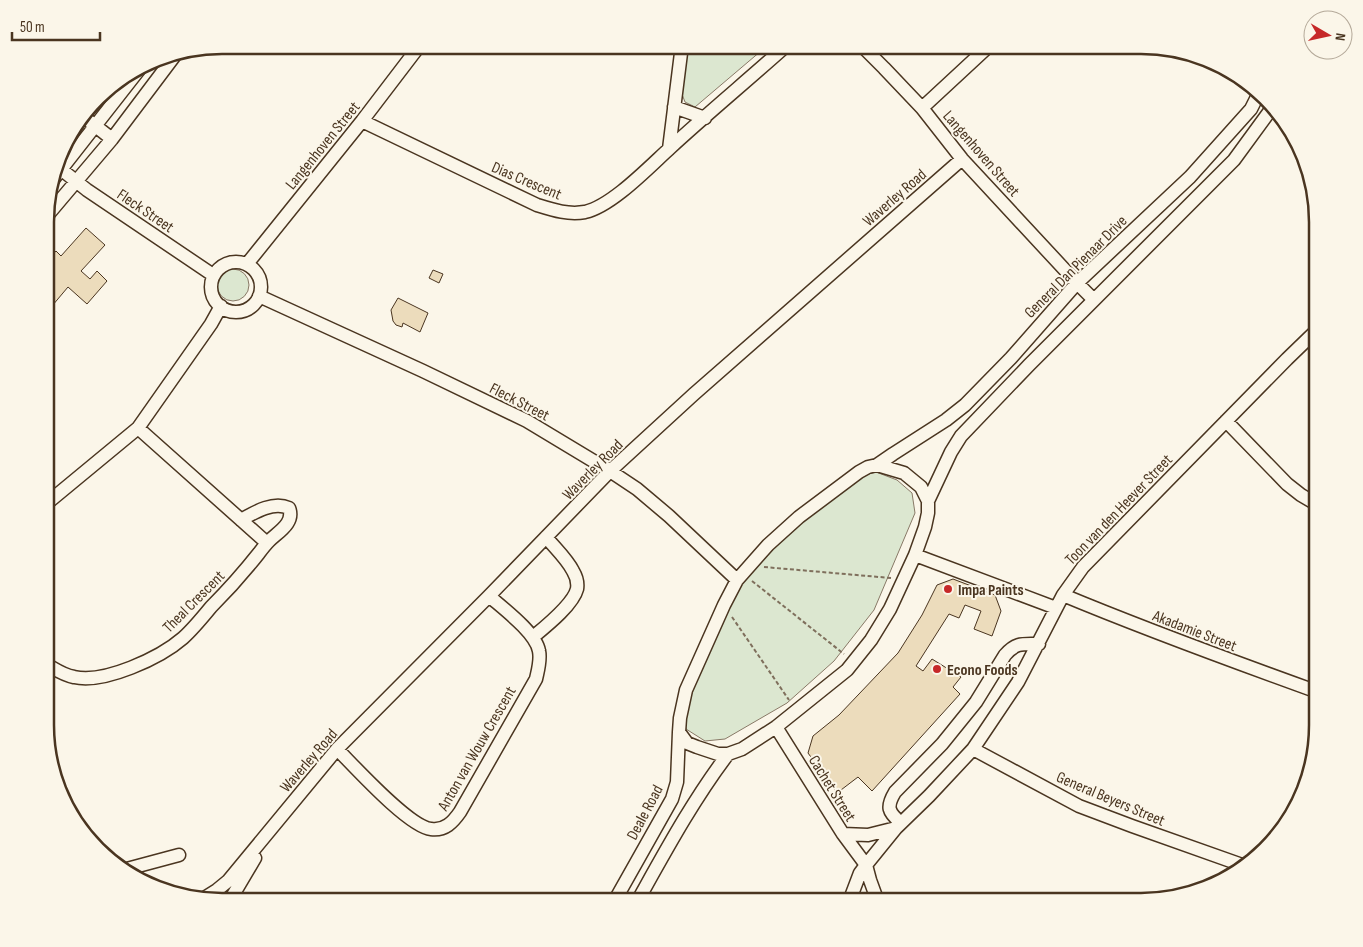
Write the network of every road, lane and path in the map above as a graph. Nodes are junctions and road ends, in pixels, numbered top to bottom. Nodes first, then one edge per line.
1 (413, 54) edge
2 (681, 54) edge
3 (778, 54) edge
4 (869, 54) edge
5 (980, 54) edge
6 (170, 62) edge
7 (130, 81) edge
8 (1256, 99) edge
9 (674, 107) junction
10 (922, 108) junction
11 (1269, 112) edge
12 (705, 118) junction
13 (88, 119) edge
14 (362, 121) junction
15 (95, 126) junction
16 (112, 139) junction
17 (1219, 145) junction
18 (669, 149) junction
19 (962, 159) junction
20 (1234, 160) junction
21 (64, 165) edge
22 (60, 176) edge
23 (76, 183) junction
24 (55, 207) edge
25 (247, 264) junction
26 (213, 276) junction
27 (1077, 283) junction
28 (259, 296) junction
29 (1094, 300) junction
30 (221, 306) junction
31 (1309, 339) edge
32 (1226, 420) junction
33 (138, 428) junction
34 (877, 465) junction
35 (610, 471) junction
36 (54, 497) edge
37 (1309, 500) edge
38 (928, 501) junction
39 (241, 520) junction
40 (546, 537) junction
41 (267, 543) junction
42 (915, 555) junction
43 (743, 573) junction
44 (904, 579) junction
45 (1063, 595) junction
46 (489, 596) junction
47 (724, 605) junction
48 (1056, 608) junction
49 (533, 638) junction
50 (1039, 644) junction
51 (856, 658) junction
52 (54, 669) edge
53 (1309, 689) edge
54 (796, 711) junction
55 (776, 727) junction
56 (679, 732) junction
57 (338, 748) junction
58 (973, 749) junction
59 (728, 754) junction
60 (899, 826) junction
61 (271, 830) junction
62 (843, 834) junction
63 (179, 855) dead end
64 (1237, 863) edge
65 (866, 865) junction
66 (132, 868) edge
67 (212, 893) edge
68 (234, 893) edge
69 (619, 893) edge
70 (642, 893) edge
71 (852, 893) edge
72 (875, 893) edge

1 - 14 street, Langenhoven Street
2 - 9 street
3 - 12 street, Dias Crescent
4 - 10 street, Langenhoven Street
5 - 10 street
6 - 16 street
7 - 15 street
8 - 17 street, General Dan Pienaar Drive
9 - 12 street
9 - 18 street
10 - 19 street, Langenhoven Street
11 - 20 street
12 - 18 street, Dias Crescent
13 - 15 street
14 - 18 street, Dias Crescent
14 - 25 street, Langenhoven Street
15 - 16 street
15 - 21 street
16 - 23 street
17 - 20 street
17 - 27 street, General Dan Pienaar Drive
19 - 27 street, Langenhoven Street
19 - 35 street, Waverley Road
20 - 29 street
22 - 23 street, Fleck Street
23 - 24 street
23 - 26 street, Fleck Street
25 - 26 street
25 - 28 street
26 - 30 street
27 - 29 street, Langenhoven Street
27 - 34 street, General Dan Pienaar Drive
28 - 30 street
28 - 35 street, Fleck Street
29 - 38 street
30 - 33 street
31 - 32 street, Toon van den Heever Street
32 - 37 street
32 - 45 street, Toon van den Heever Street
33 - 36 street
33 - 39 street
34 - 38 street
34 - 43 street, General Dan Pienaar Drive
35 - 40 street, Waverley Road
35 - 43 street, Fleck Street
38 - 42 street
39 - 41 street
39 - 41 street, Theal Crescent
40 - 46 street, Waverley Road
40 - 49 street
41 - 52 street, Theal Crescent
42 - 44 street
42 - 48 street
43 - 44 path
43 - 47 street, Deale Road
43 - 51 path
44 - 51 street
45 - 48 street, Toon van den Heever Street
45 - 53 street, Akadamie Street
46 - 49 street, Anton van Wouw Crescent
46 - 57 street, Waverley Road
47 - 54 path
47 - 56 street, Deale Road
48 - 50 street, Toon van den Heever Street
49 - 57 street, Anton van Wouw Crescent
50 - 58 street, Toon van den Heever Street
50 - 60 street
51 - 54 street
54 - 55 street
55 - 59 street
55 - 62 street, Cachet Street
56 - 59 street
56 - 69 street, Deale Road
57 - 61 street, Waverley Road
58 - 60 street, Toon van den Heever Street
58 - 64 street, General Beyers Street
59 - 70 street
60 - 62 street
60 - 65 street, Toon van den Heever Street
61 - 67 street, Waverley Road
61 - 68 street, Waverley Road
62 - 65 street, Cachet Street
63 - 66 street
65 - 71 street, Toon van den Heever Street
65 - 72 street, Cachet Street

